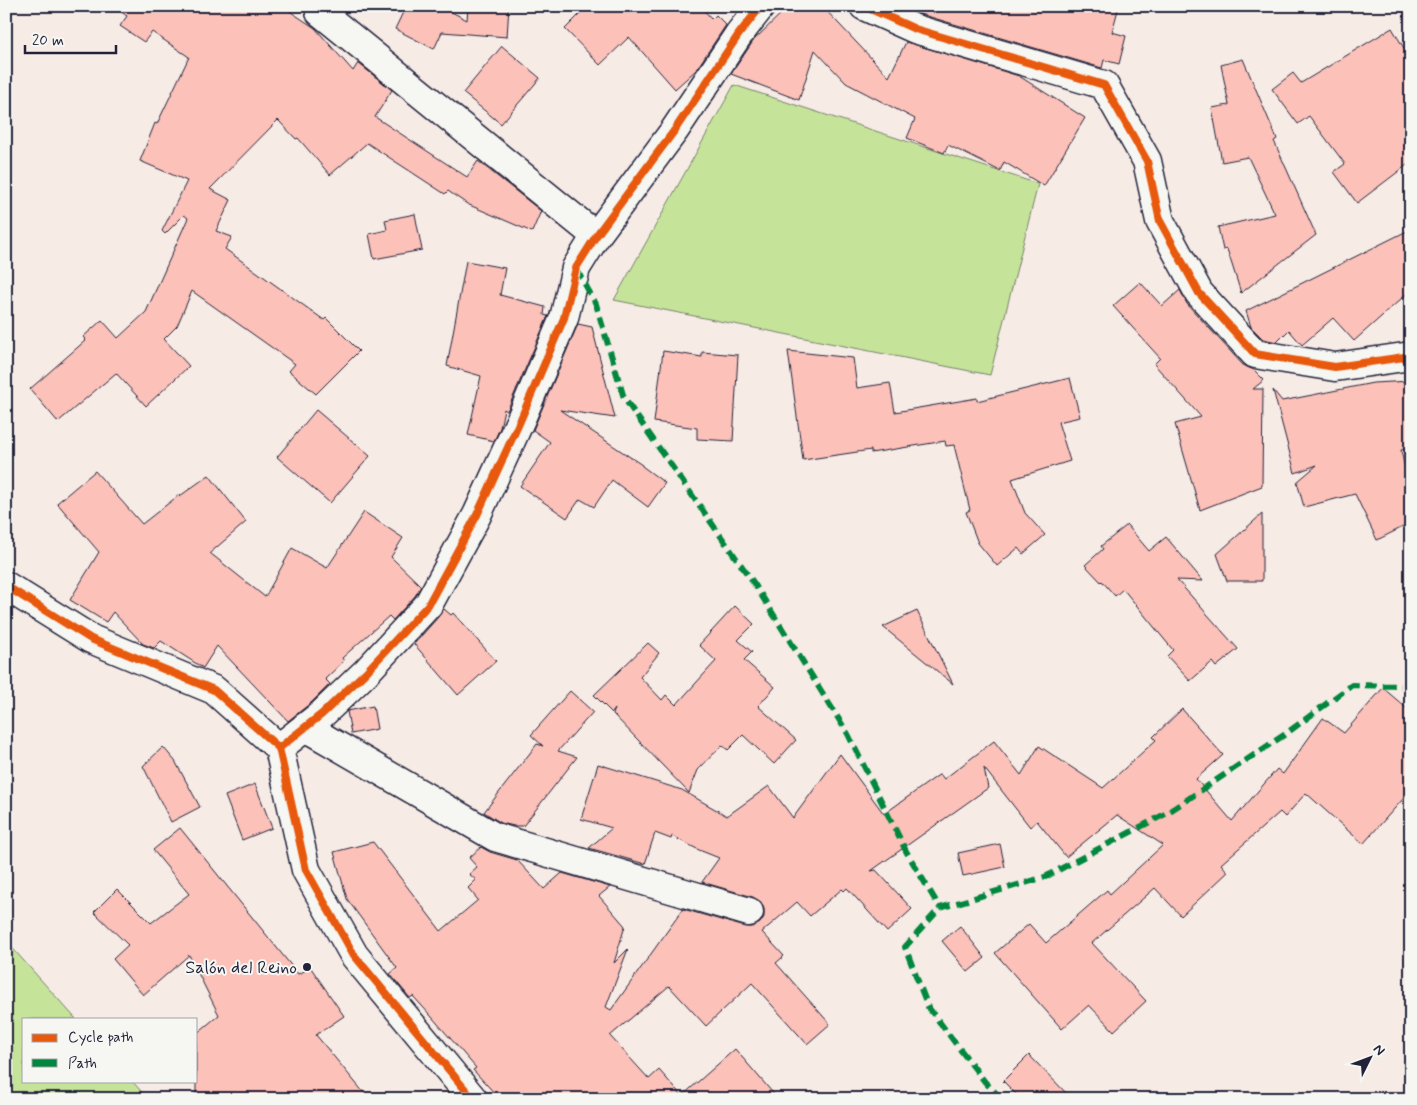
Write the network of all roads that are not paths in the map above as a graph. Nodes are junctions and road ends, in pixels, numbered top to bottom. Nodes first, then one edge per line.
1 (761, 6) edge
2 (864, 6) edge
3 (320, 12) dead end
4 (596, 236) junction
5 (1411, 356) edge
6 (6, 586) edge
7 (305, 728) junction
8 (280, 748) junction
9 (749, 912) dead end
10 (473, 1099) edge

1 - 4 street
2 - 5 street
3 - 4 street
4 - 7 street
6 - 8 street
7 - 8 street
7 - 9 street
8 - 10 street

